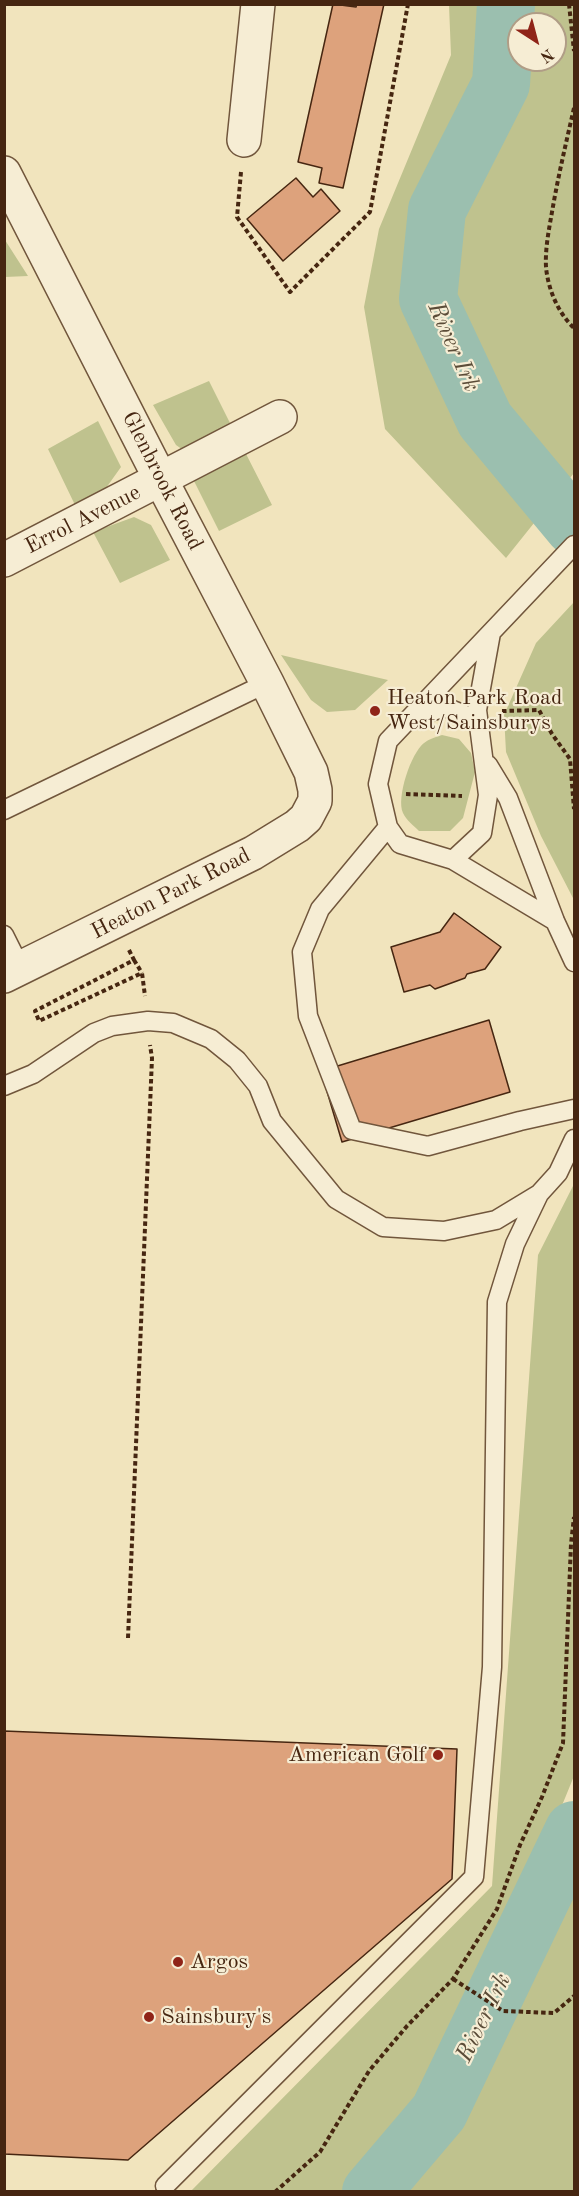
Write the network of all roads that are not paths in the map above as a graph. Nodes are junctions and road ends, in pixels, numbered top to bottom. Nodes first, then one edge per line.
1 (258, 4) edge
2 (244, 140) road end
3 (8, 190) edge
4 (280, 417) dead end
5 (161, 480) junction
6 (574, 545) edge
7 (4, 560) edge
8 (491, 633) junction
9 (267, 683) junction
10 (477, 715) junction
11 (408, 720) junction
12 (483, 755) junction
13 (315, 790) joint
14 (4, 810) edge
15 (388, 827) junction
16 (453, 860) junction
17 (555, 921) junction
18 (4, 935) edge
19 (574, 962) edge
20 (13, 972) edge
21 (4, 1086) edge
22 (574, 1109) edge
23 (574, 1139) edge
24 (539, 1194) junction
25 (165, 2186) dead end

1 - 2 street
3 - 5 street, Glenbrook Road
4 - 5 street, Errol Avenue
5 - 7 street, Errol Avenue
5 - 9 street, Glenbrook Road
6 - 8 lane
8 - 10 lane
8 - 11 lane
9 - 13 street, Glenbrook Road
9 - 14 lane
10 - 11 lane
10 - 12 lane
11 - 15 lane
12 - 16 lane
12 - 17 lane
13 - 20 street, Heaton Park Road
15 - 16 lane
15 - 22 lane
16 - 17 lane
17 - 19 lane
18 - 20 lane
21 - 24 lane
23 - 24 lane
24 - 25 lane

